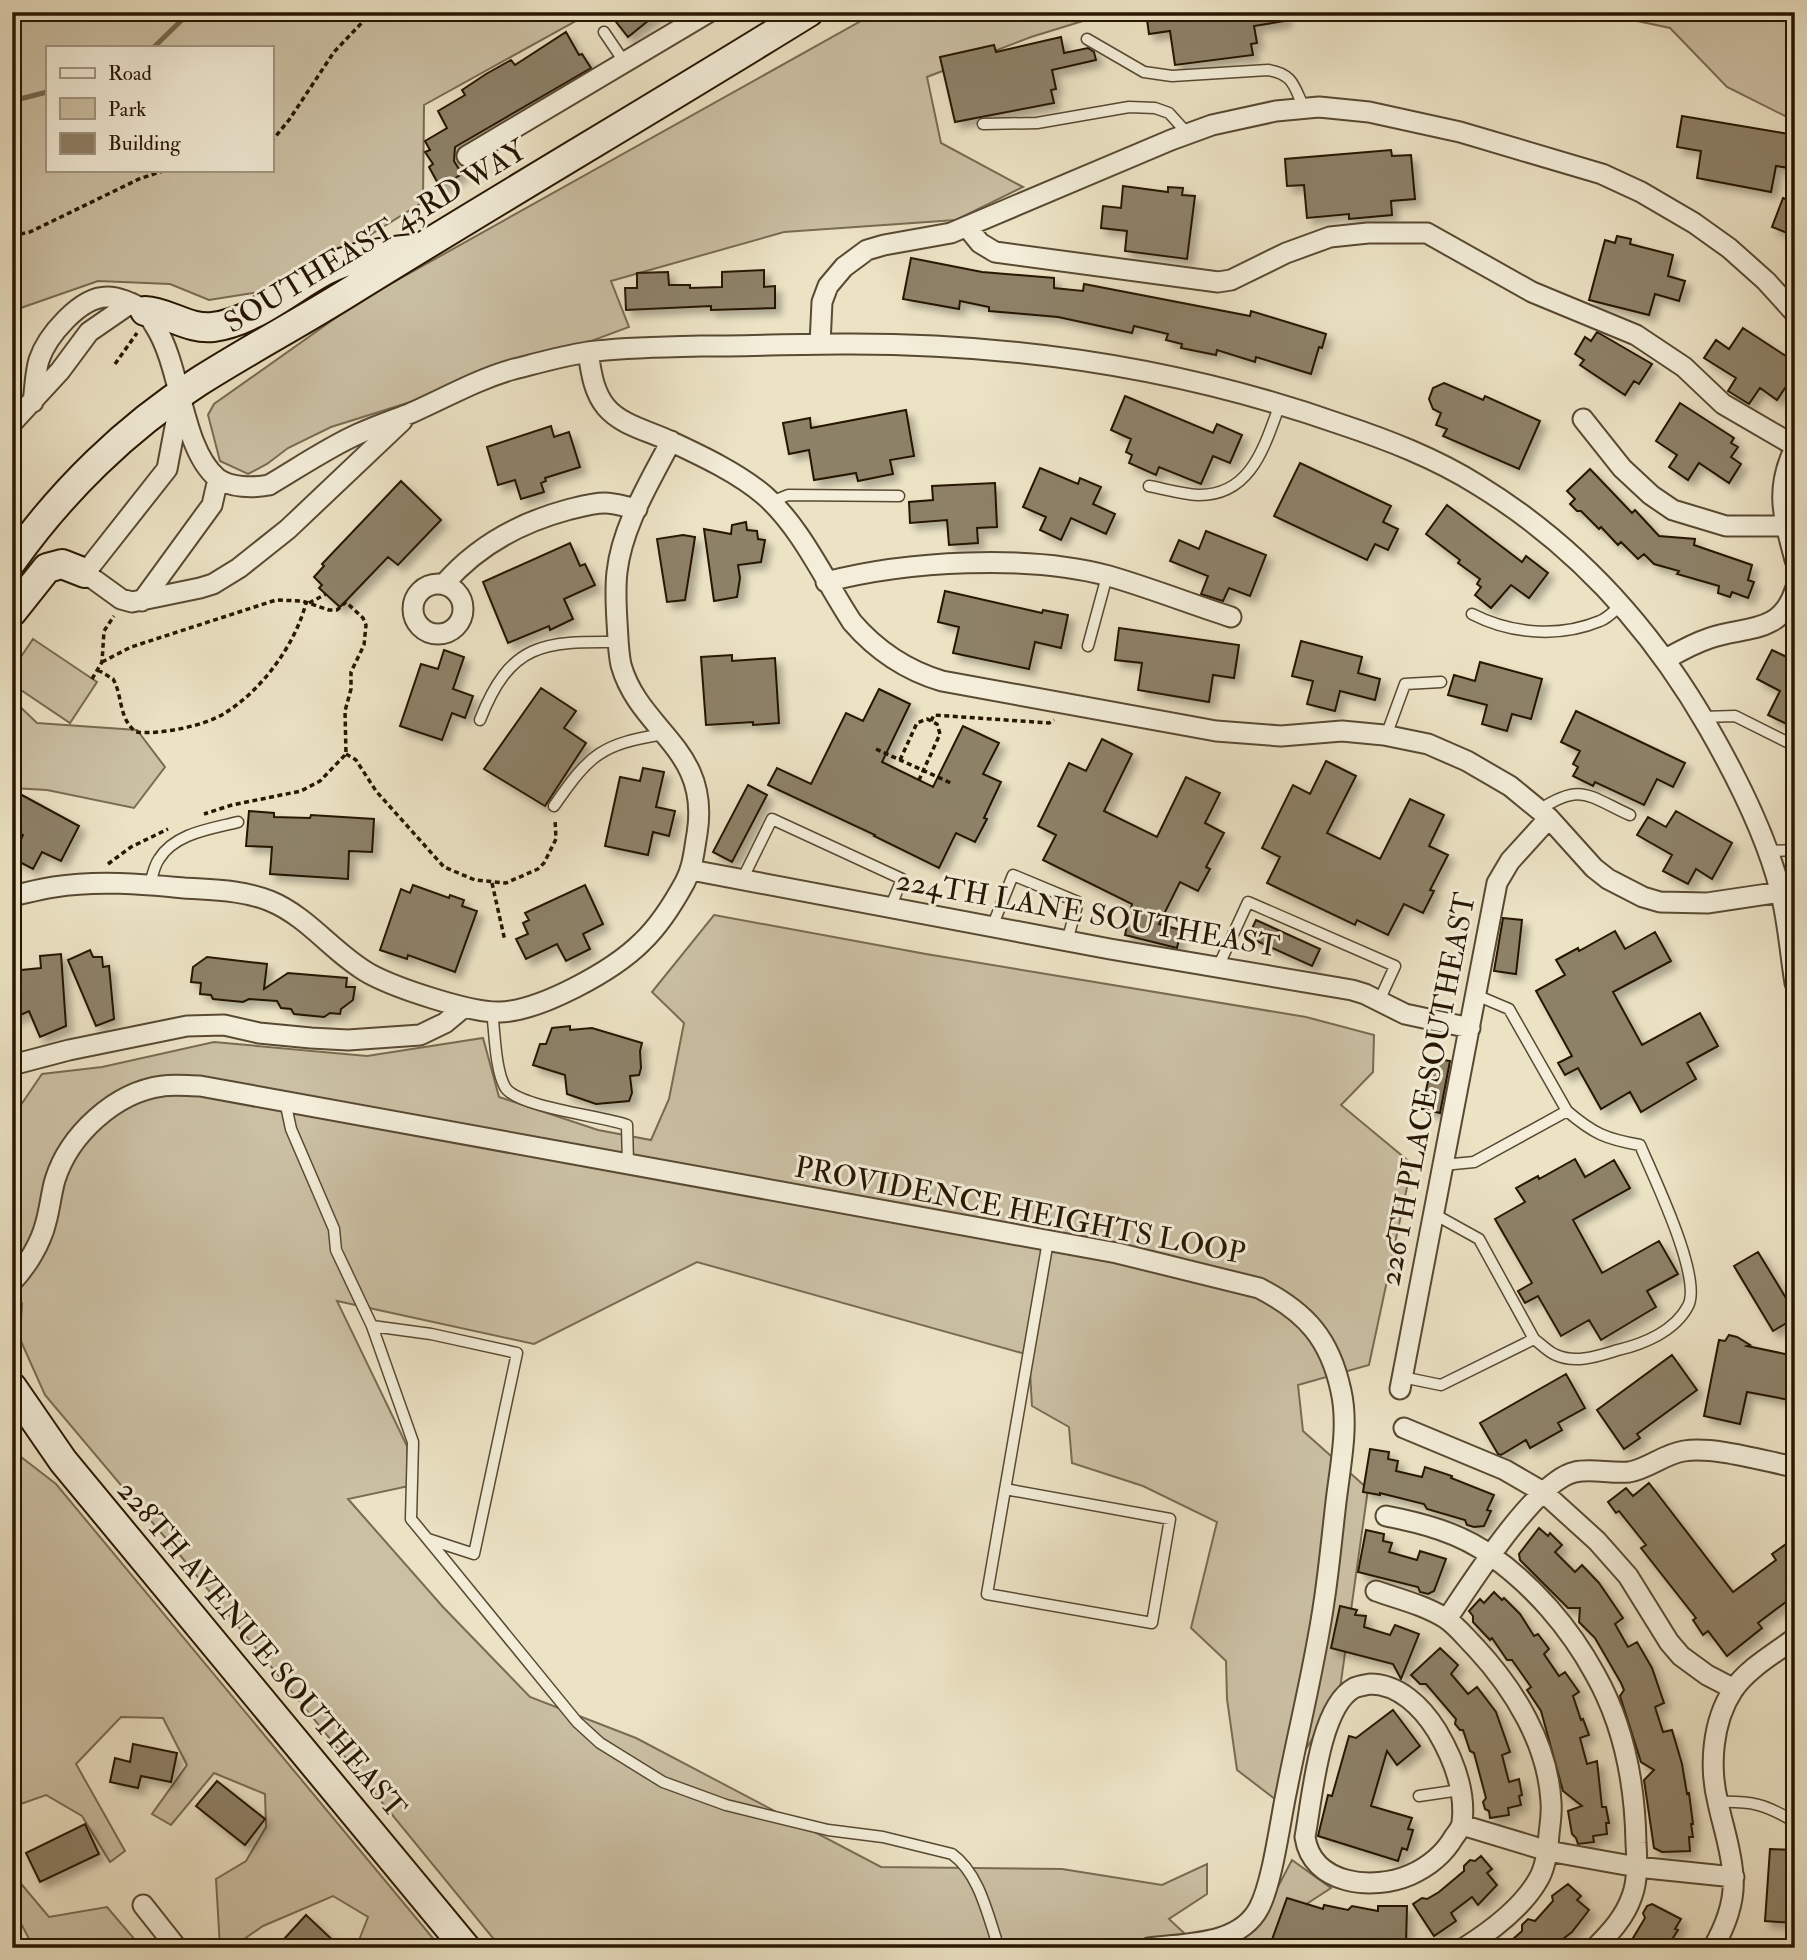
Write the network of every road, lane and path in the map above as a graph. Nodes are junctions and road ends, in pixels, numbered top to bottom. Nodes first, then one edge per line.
1 (372, 12) edge
2 (709, 12) edge
3 (808, 12) edge
4 (604, 32) dead end
5 (1087, 39) dead end
6 (625, 62) junction
7 (1304, 109) junction
8 (983, 124) dead end
9 (1188, 134) junction
10 (273, 140) edge
11 (467, 156) dead end
12 (160, 172) edge
13 (967, 227) junction
14 (12, 236) edge
15 (419, 248) junction
16 (1795, 313) edge
17 (138, 315) junction
18 (65, 321) junction
19 (83, 338) junction
20 (820, 344) junction
21 (588, 352) junction
22 (115, 363) dead end
23 (181, 394) junction
24 (33, 402) junction
25 (1280, 403) junction
26 (410, 413) junction
27 (1583, 419) dead end
28 (12, 423) edge
29 (671, 441) junction
30 (1795, 447) edge
31 (201, 457) junction
32 (167, 469) junction
33 (218, 479) junction
34 (1149, 486) dead end
35 (899, 496) dead end
36 (771, 502) junction
37 (636, 509) junction
38 (1790, 526) edge
39 (1795, 560) edge
40 (12, 561) edge
41 (85, 573) junction
42 (1107, 576) junction
43 (826, 582) junction
44 (444, 584) dead end
45 (326, 594) dead end
46 (142, 601) junction
47 (307, 603) junction
48 (1622, 604) junction
49 (1792, 605) edge
50 (12, 612) edge
51 (1472, 614) dead end
52 (114, 616) dead end
53 (1231, 617) dead end
54 (618, 642) junction
55 (1088, 646) dead end
56 (1666, 659) junction
57 (102, 662) junction
58 (98, 670) junction
59 (92, 679) dead end
60 (1441, 682) dead end
61 (1059, 702) junction
62 (1703, 717) junction
63 (480, 720) dead end
64 (931, 721) junction
65 (665, 734) junction
66 (1386, 736) junction
67 (1795, 746) edge
68 (876, 749) dead end
69 (346, 754) junction
70 (900, 760) junction
71 (923, 771) junction
72 (919, 780) dead end
73 (953, 784) dead end
74 (554, 806) joint
75 (1544, 814) junction
76 (1630, 815) dead end
77 (195, 818) dead end
78 (238, 822) dead end
79 (176, 825) dead end
80 (1795, 850) edge
81 (1767, 851) junction
82 (691, 870) junction
83 (742, 880) junction
84 (492, 883) junction
85 (99, 884) junction
86 (150, 885) junction
87 (1781, 892) junction
88 (12, 896) edge
89 (890, 908) junction
90 (992, 927) junction
91 (505, 941) dead end
92 (1067, 941) junction
93 (1218, 967) junction
94 (1795, 983) edge
95 (1476, 995) junction
96 (1379, 1000) junction
97 (463, 1008) junction
98 (492, 1012) junction
99 (1470, 1028) junction
100 (12, 1065) edge
101 (285, 1101) junction
102 (1567, 1111) junction
103 (628, 1164) junction
104 (1443, 1165) junction
105 (1434, 1214) junction
106 (1048, 1241) junction
107 (1795, 1259) edge
108 (1795, 1267) edge
109 (12, 1282) edge
110 (372, 1326) junction
111 (1534, 1339) junction
112 (1401, 1383) joint
113 (12, 1387) edge
114 (1404, 1428) dead end
115 (1795, 1467) edge
116 (1005, 1489) junction
117 (1543, 1492) junction
118 (1386, 1516) dead end
119 (428, 1539) junction
120 (1490, 1554) junction
121 (1376, 1591) dead end
122 (1447, 1619) junction
123 (1795, 1638) edge
124 (1734, 1689) junction
125 (1460, 1790) junction
126 (1419, 1796) dead end
127 (1717, 1802) junction
128 (1795, 1822) edge
129 (1462, 1825) junction
130 (1548, 1852) junction
131 (1637, 1867) junction
132 (1734, 1877) junction
133 (143, 1905) dead end
134 (177, 1948) edge
135 (466, 1948) edge
136 (999, 1948) edge
137 (1149, 1948) edge
138 (1464, 1948) edge
139 (1595, 1948) edge
140 (1713, 1948) edge

1 - 10 path
2 - 6 street
3 - 15 main road, SOUTHEAST 43RD WAY
4 - 6 lane
5 - 7 lane
6 - 11 street
7 - 9 street
7 - 16 street
8 - 9 lane
9 - 13 street
12 - 14 path
13 - 20 street
13 - 30 street
15 - 17 main road
15 - 23 main road, SOUTHEAST 43RD WAY
17 - 18 street
17 - 19 street
17 - 22 path
17 - 23 street
18 - 19 lane
18 - 24 street
19 - 24 street
20 - 21 street
20 - 25 street
21 - 26 street
21 - 29 street
23 - 31 street
23 - 32 street
23 - 40 main road, SOUTHEAST 43RD WAY
24 - 28 street
25 - 34 lane
25 - 48 street
26 - 33 street
26 - 46 street
27 - 38 street
29 - 36 street
29 - 37 street
30 - 38 street
31 - 32 street
31 - 33 street
32 - 41 street
33 - 46 street
35 - 36 lane
36 - 43 street
37 - 44 street
37 - 54 street
38 - 39 street
41 - 46 street
41 - 50 main road
42 - 43 street
42 - 53 street
42 - 55 lane
43 - 61 street
45 - 47 path
47 - 57 path
47 - 58 path
47 - 69 path
48 - 51 lane
48 - 56 street
49 - 56 street
52 - 57 path
54 - 63 lane
54 - 65 street
56 - 62 street
57 - 58 path
58 - 59 path
60 - 66 lane
61 - 64 path
61 - 66 street
62 - 67 lane
62 - 81 street
64 - 70 path
64 - 71 path
65 - 74 lane
65 - 82 street
66 - 75 street
68 - 70 path
69 - 77 path
69 - 84 path
70 - 71 path
71 - 72 path
71 - 73 path
74 - 84 path
75 - 76 lane
75 - 87 street
75 - 95 street, 226TH PLACE SOUTHEAST
78 - 86 lane
79 - 85 path
80 - 81 lane
81 - 87 street
82 - 83 street, 224TH LANE SOUTHEAST
82 - 98 street
83 - 89 street, 224TH LANE SOUTHEAST
83 - 89 lane
84 - 91 path
85 - 86 street
85 - 88 street
86 - 97 street
87 - 94 street
89 - 90 street, 224TH LANE SOUTHEAST
90 - 92 street, 224TH LANE SOUTHEAST
90 - 92 lane
92 - 93 street, 224TH LANE SOUTHEAST
93 - 96 street, 224TH LANE SOUTHEAST
93 - 96 lane
95 - 99 street, 226TH PLACE SOUTHEAST
95 - 102 lane
96 - 99 street, 224TH LANE SOUTHEAST
97 - 98 street
97 - 100 street
98 - 103 lane
99 - 104 street, 226TH PLACE SOUTHEAST
101 - 103 street, PROVIDENCE HEIGHTS LOOP
101 - 109 street, PROVIDENCE HEIGHTS LOOP
101 - 110 lane
102 - 104 lane
102 - 111 lane
103 - 106 street, PROVIDENCE HEIGHTS LOOP
104 - 105 street, 226TH PLACE SOUTHEAST
105 - 111 lane
105 - 112 street, 226TH PLACE SOUTHEAST
106 - 116 lane
106 - 137 street, PROVIDENCE HEIGHTS LOOP
107 - 108 lane
110 - 119 lane
110 - 119 lane
111 - 112 lane
113 - 135 main road, 228TH AVENUE SOUTHEAST
114 - 117 street
115 - 117 street
116 - 116 lane
117 - 120 street
117 - 124 street
118 - 120 street
119 - 136 lane
120 - 122 street
120 - 131 street
121 - 122 street
122 - 130 street
123 - 124 street
124 - 127 street
125 - 126 lane
125 - 129 street
125 - 129 street
127 - 128 lane
127 - 132 street
129 - 130 street
130 - 131 street
130 - 138 street
131 - 132 street
131 - 139 street
132 - 140 street
133 - 134 street

